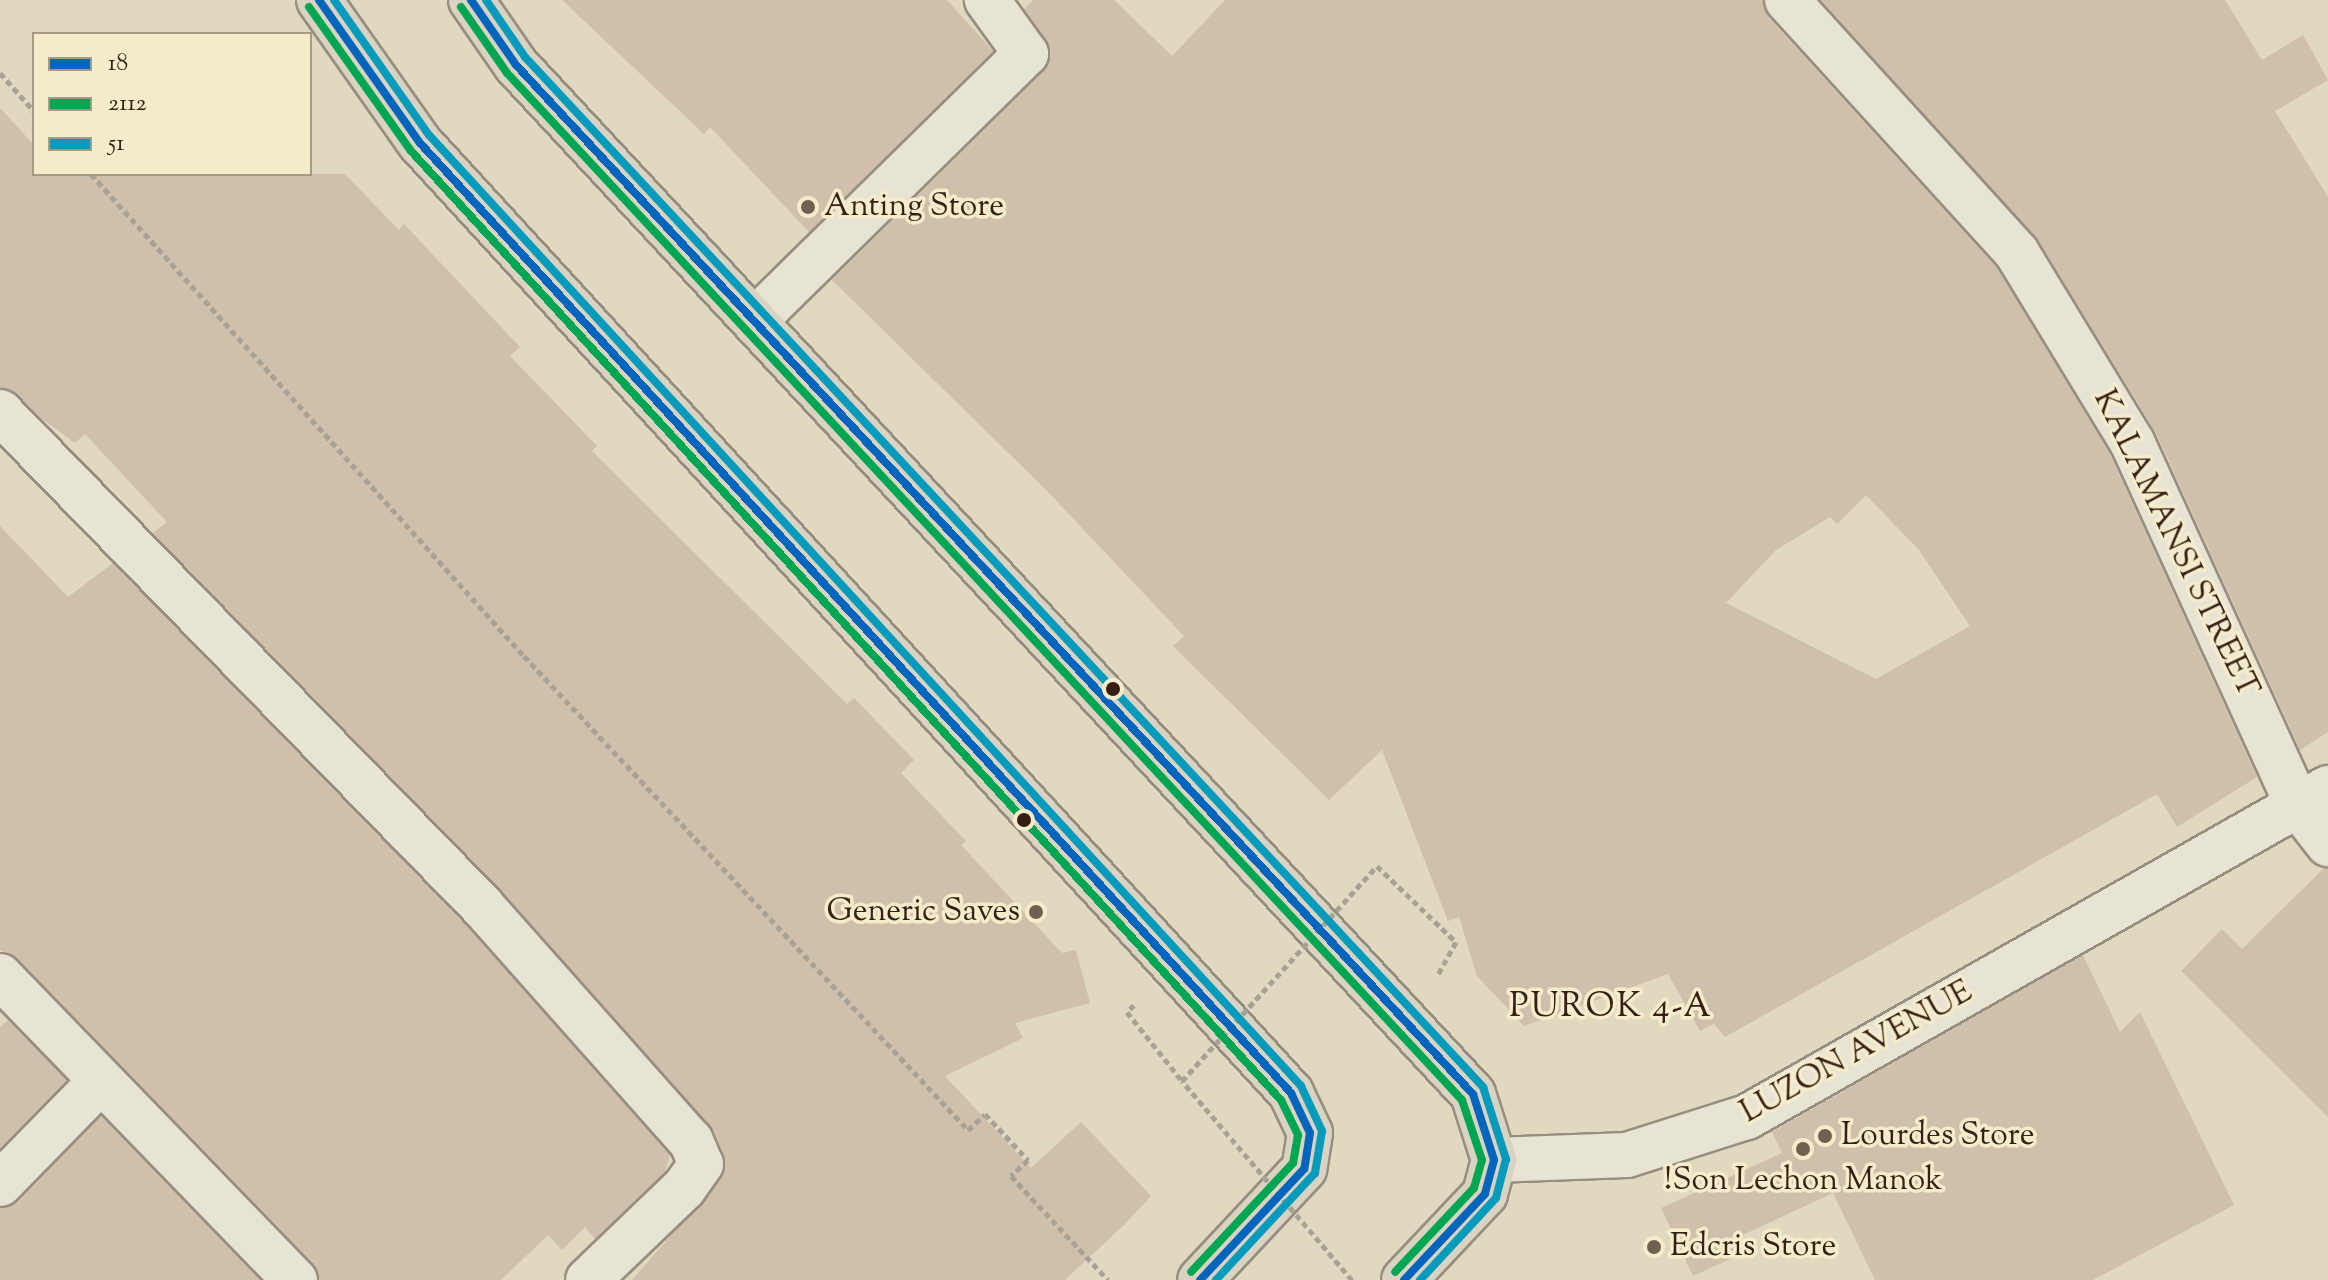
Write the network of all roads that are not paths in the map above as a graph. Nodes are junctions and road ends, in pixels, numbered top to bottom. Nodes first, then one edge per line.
1 (319, 0) edge
2 (471, 0) edge
3 (987, 0) edge
4 (1787, 0) edge
5 (755, 320) junction
6 (0, 412) edge
7 (2313, 796) edge
8 (2328, 844) edge
9 (0, 976) edge
10 (101, 1081) junction
11 (1494, 1160) junction
12 (0, 1184) edge
13 (295, 1280) edge
14 (588, 1280) edge
15 (1200, 1280) edge
16 (1404, 1280) edge

1 - 15 main road
2 - 5 main road
3 - 5 street
4 - 7 street, KALAMANSI STREET
5 - 11 main road
6 - 14 street
7 - 8 street, KALAMANSI STREET
7 - 11 street, LUZON AVENUE
9 - 10 street
10 - 12 street
10 - 13 street
11 - 16 main road

